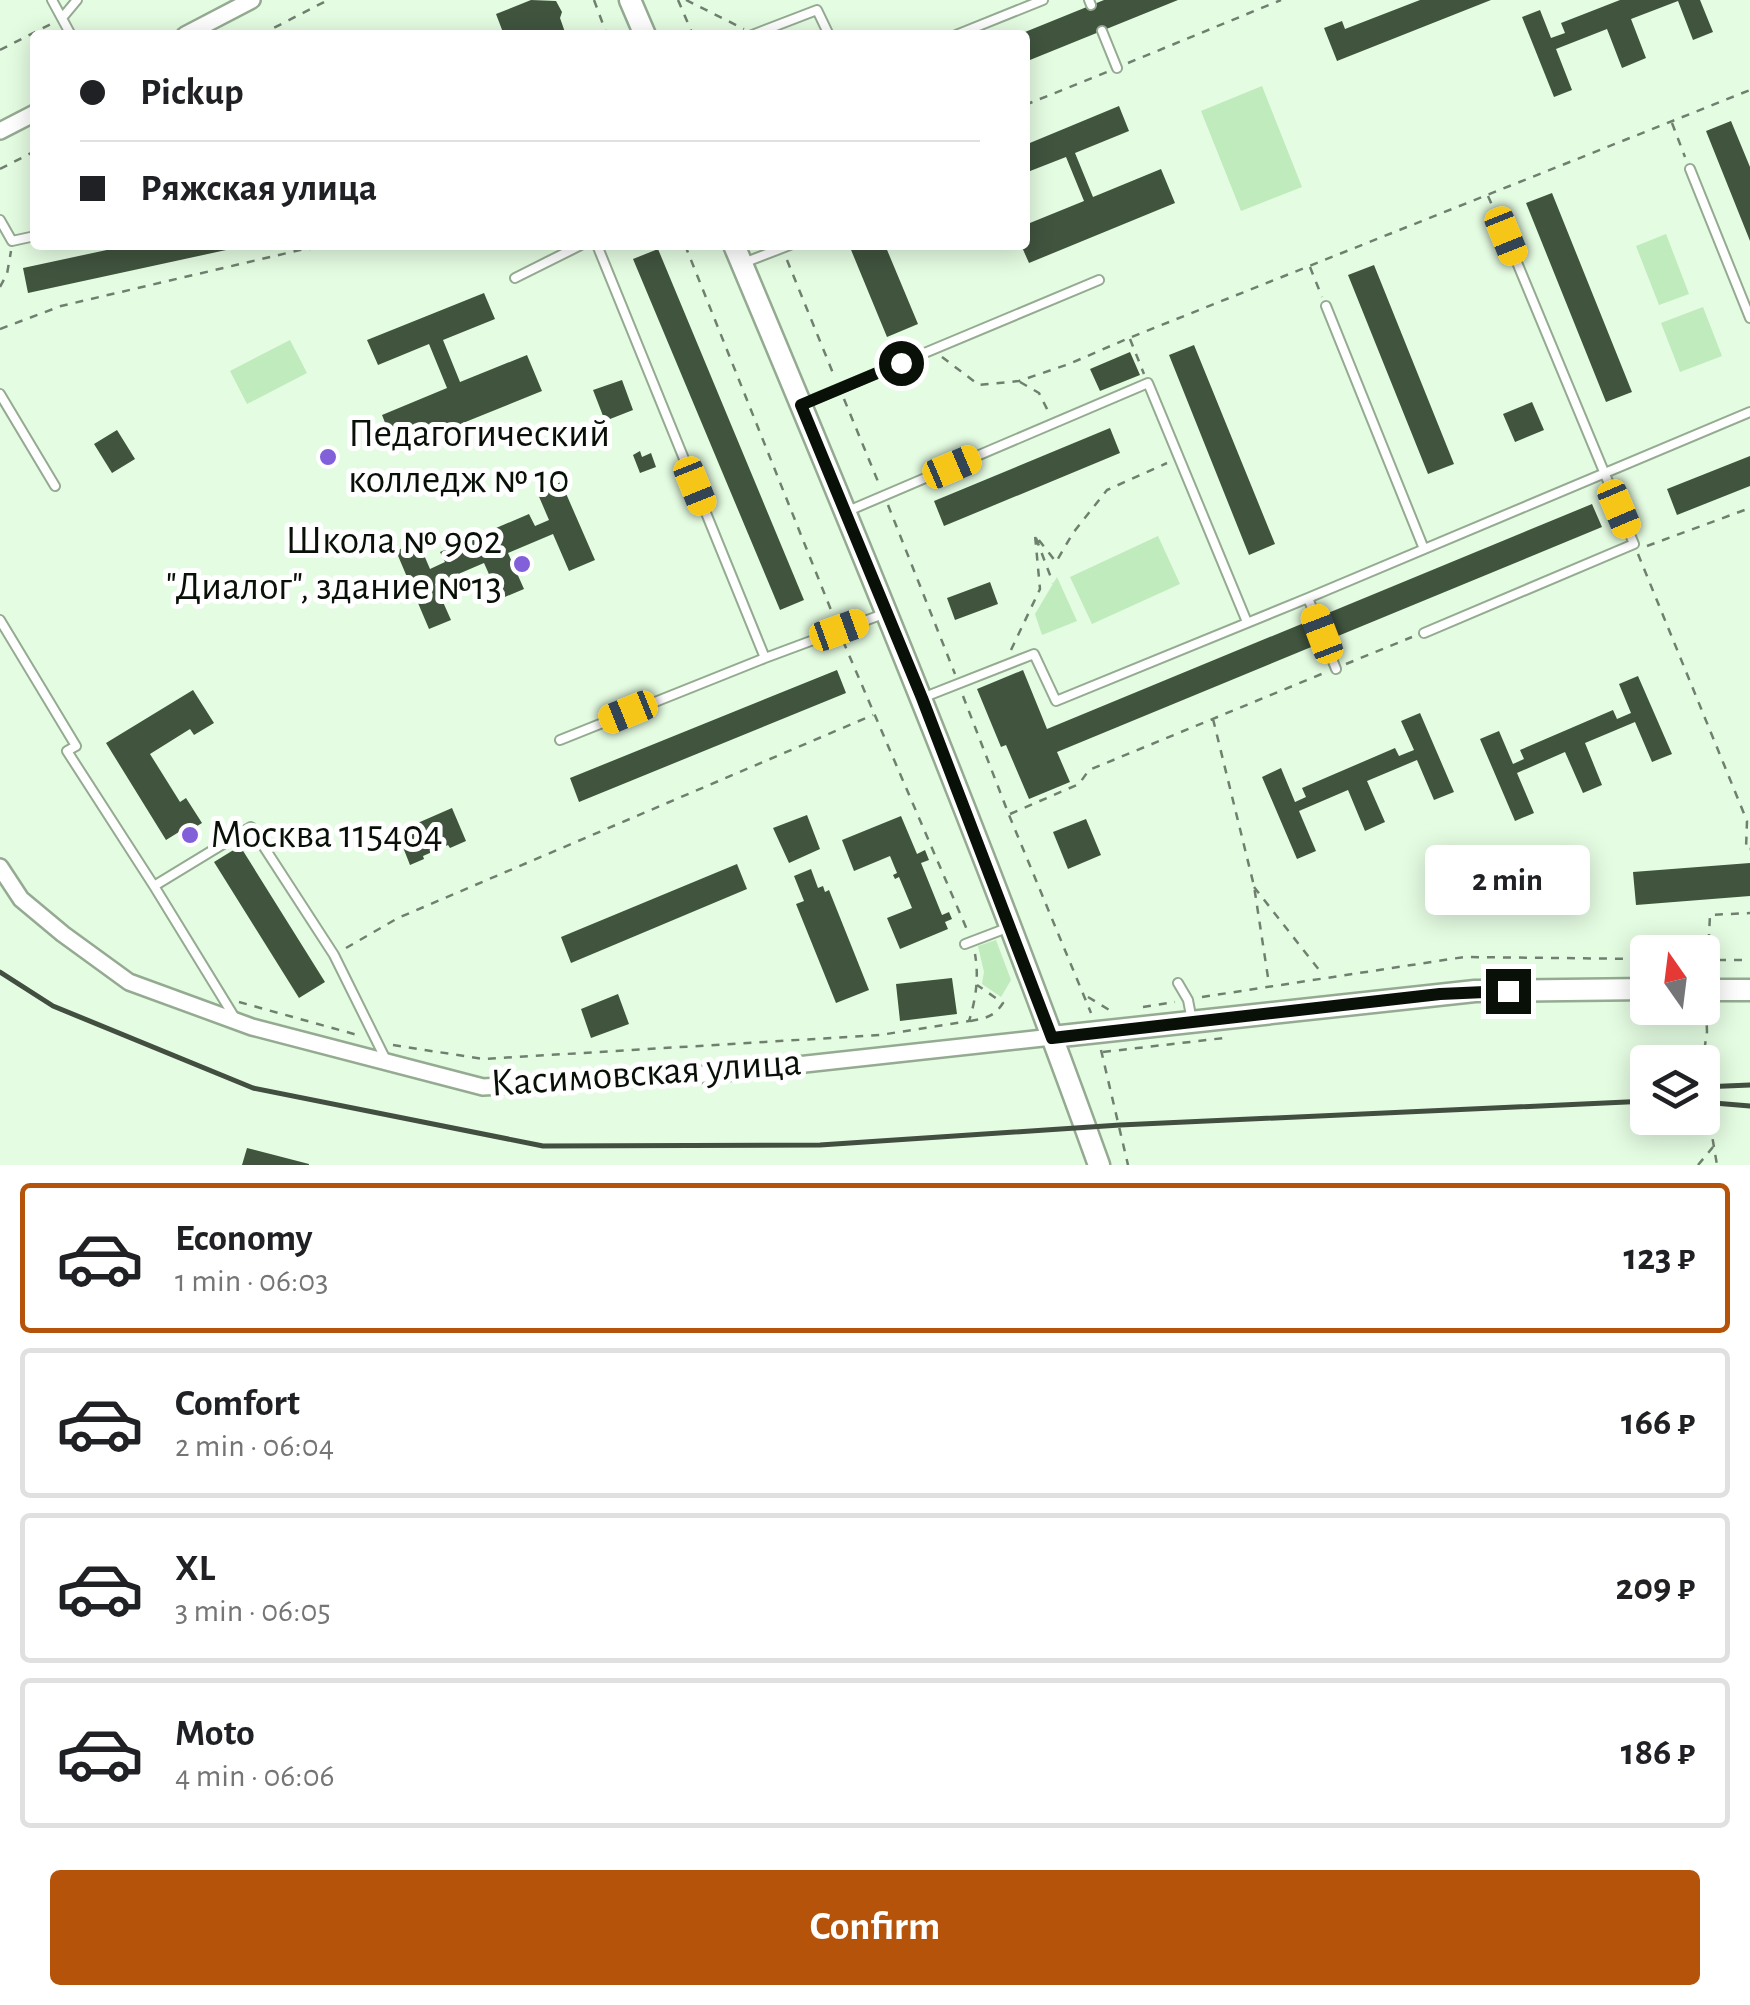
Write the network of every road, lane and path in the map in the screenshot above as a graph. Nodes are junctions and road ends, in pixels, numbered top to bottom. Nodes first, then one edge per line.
1 (52, 0) edge
2 (77, 0) edge
3 (252, 0) edge
4 (328, 0) edge
5 (594, 0) edge
6 (630, 0) edge
7 (678, 0) edge
8 (686, 0) edge
9 (1042, 0) edge
10 (1281, 0) edge
11 (62, 18) junction
12 (39, 30) edge
13 (68, 30) edge
14 (195, 30) edge
15 (270, 30) edge
16 (605, 30) edge
17 (643, 30) edge
18 (691, 30) edge
19 (745, 30) edge
20 (764, 30) edge
21 (827, 30) edge
22 (968, 30) edge
23 (1102, 31) dead end
24 (30, 35) edge
25 (0, 50) edge
26 (1116, 68) junction
27 (1750, 90) edge
28 (1744, 92) junction
29 (1750, 98) edge
30 (1030, 103) edge
31 (30, 116) edge
32 (1672, 121) junction
33 (0, 131) edge
34 (30, 154) edge
35 (0, 169) edge
36 (1690, 169) joint
37 (1487, 195) junction
38 (0, 220) edge
39 (1506, 236) joint
40 (30, 237) edge
41 (12, 241) junction
42 (300, 250) edge
43 (571, 250) edge
44 (599, 250) edge
45 (687, 250) edge
46 (765, 250) edge
47 (787, 250) edge
48 (738, 254) edge
49 (1309, 266) junction
50 (515, 278) dead end
51 (1099, 280) dead end
52 (0, 287) edge
53 (1326, 306) joint
54 (1750, 318) edge
55 (0, 330) edge
56 (1130, 338) junction
57 (932, 350) junction
58 (1019, 381) junction
59 (1148, 383) junction
60 (840, 389) junction
61 (0, 394) edge
62 (801, 405) junction
63 (1750, 412) edge
64 (1054, 423) junction
65 (1179, 458) junction
66 (1604, 474) junction
67 (55, 486) dead end
68 (884, 496) junction
69 (1750, 508) edge
70 (846, 512) junction
71 (1035, 535) junction
72 (1424, 548) junction
73 (1053, 583) dead end
74 (1308, 598) junction
75 (886, 612) junction
76 (0, 620) edge
77 (1247, 622) junction
78 (839, 630) junction
79 (1424, 632) joint
80 (765, 658) junction
81 (1004, 666) junction
82 (1336, 668) junction
83 (958, 683) junction
84 (922, 698) junction
85 (874, 714) junction
86 (1212, 719) junction
87 (560, 740) dead end
88 (1009, 815) junction
89 (1750, 849) edge
90 (0, 866) edge
91 (154, 886) junction
92 (1254, 886) junction
93 (1750, 913) edge
94 (1010, 926) junction
95 (1708, 935) edge
96 (968, 943) junction
97 (334, 956) junction
98 (1630, 959) edge
99 (1720, 960) edge
100 (1750, 960) edge
101 (1324, 976) junction
102 (1178, 983) dead end
103 (977, 985) junction
104 (1269, 986) junction
105 (1630, 990) edge
106 (1720, 990) edge
107 (1750, 990) edge
108 (1086, 996) junction
109 (227, 998) dead end
110 (1188, 1000) junction
111 (1133, 1009) dead end
112 (1114, 1012) dead end
113 (969, 1021) junction
114 (1192, 1021) junction
115 (237, 1022) junction
116 (1238, 1036) dead end
117 (1052, 1038) junction
118 (374, 1040) dead end
119 (1099, 1042) junction
120 (390, 1044) dead end
121 (387, 1062) junction
122 (1712, 1135) edge
123 (1714, 1146) junction
124 (1099, 1165) edge
125 (1128, 1165) edge
126 (1698, 1165) edge
127 (1717, 1165) edge

1 - 11 lane
2 - 11 lane
3 - 14 street
4 - 15 path
5 - 16 path
6 - 17 street
7 - 18 path
8 - 19 path
9 - 22 lane
10 - 26 path
11 - 12 path
11 - 13 lane
20 - 21 lane
23 - 26 lane
24 - 25 path
26 - 30 path
27 - 28 path
28 - 29 path
28 - 32 path
31 - 33 street
32 - 36 path
32 - 37 path
34 - 35 path
36 - 54 lane
37 - 39 path
37 - 49 path
38 - 41 lane
39 - 66 lane
40 - 41 lane
41 - 52 path
42 - 55 path
43 - 50 lane
44 - 80 lane
45 - 78 path
46 - 48 lane
47 - 60 path
48 - 62 street
49 - 53 path
49 - 56 path
51 - 57 lane
53 - 72 lane
56 - 58 path
56 - 59 path
57 - 58 path
57 - 60 lane
58 - 64 path
59 - 64 lane
59 - 65 lane
60 - 62 lane
60 - 68 path
61 - 67 lane
62 - 70 street
63 - 66 lane
64 - 68 lane
65 - 71 path
65 - 77 lane
66 - 72 lane
66 - 79 lane
68 - 70 lane
68 - 83 path
69 - 89 path
70 - 75 street
71 - 73 path
71 - 81 path
72 - 74 lane
74 - 77 lane
74 - 82 lane
75 - 78 lane
75 - 84 street
76 - 91 lane
77 - 81 lane
78 - 80 lane
78 - 85 path
79 - 82 path
80 - 87 lane
81 - 83 lane
82 - 86 path
83 - 84 lane
83 - 88 path
84 - 94 street
85 - 96 path
85 - 97 path
86 - 88 path
86 - 92 path
88 - 108 path
90 - 115 street, Касимовская улица
91 - 97 lane
91 - 115 lane
92 - 101 path
92 - 104 path
93 - 95 path
94 - 96 lane
94 - 117 street
96 - 103 path
97 - 121 lane
98 - 101 path
99 - 100 path
101 - 104 path
102 - 110 lane
103 - 113 path
103 - 113 path
104 - 110 path
105 - 114 street
106 - 107 street
108 - 112 path
108 - 119 path
109 - 118 path
110 - 111 path
110 - 114 lane
113 - 120 path
114 - 119 street
115 - 121 street, Касимовская улица
116 - 119 path
117 - 119 street
117 - 121 street, Касимовская улица
117 - 124 street
119 - 125 path
122 - 123 path
123 - 126 path
123 - 127 path

